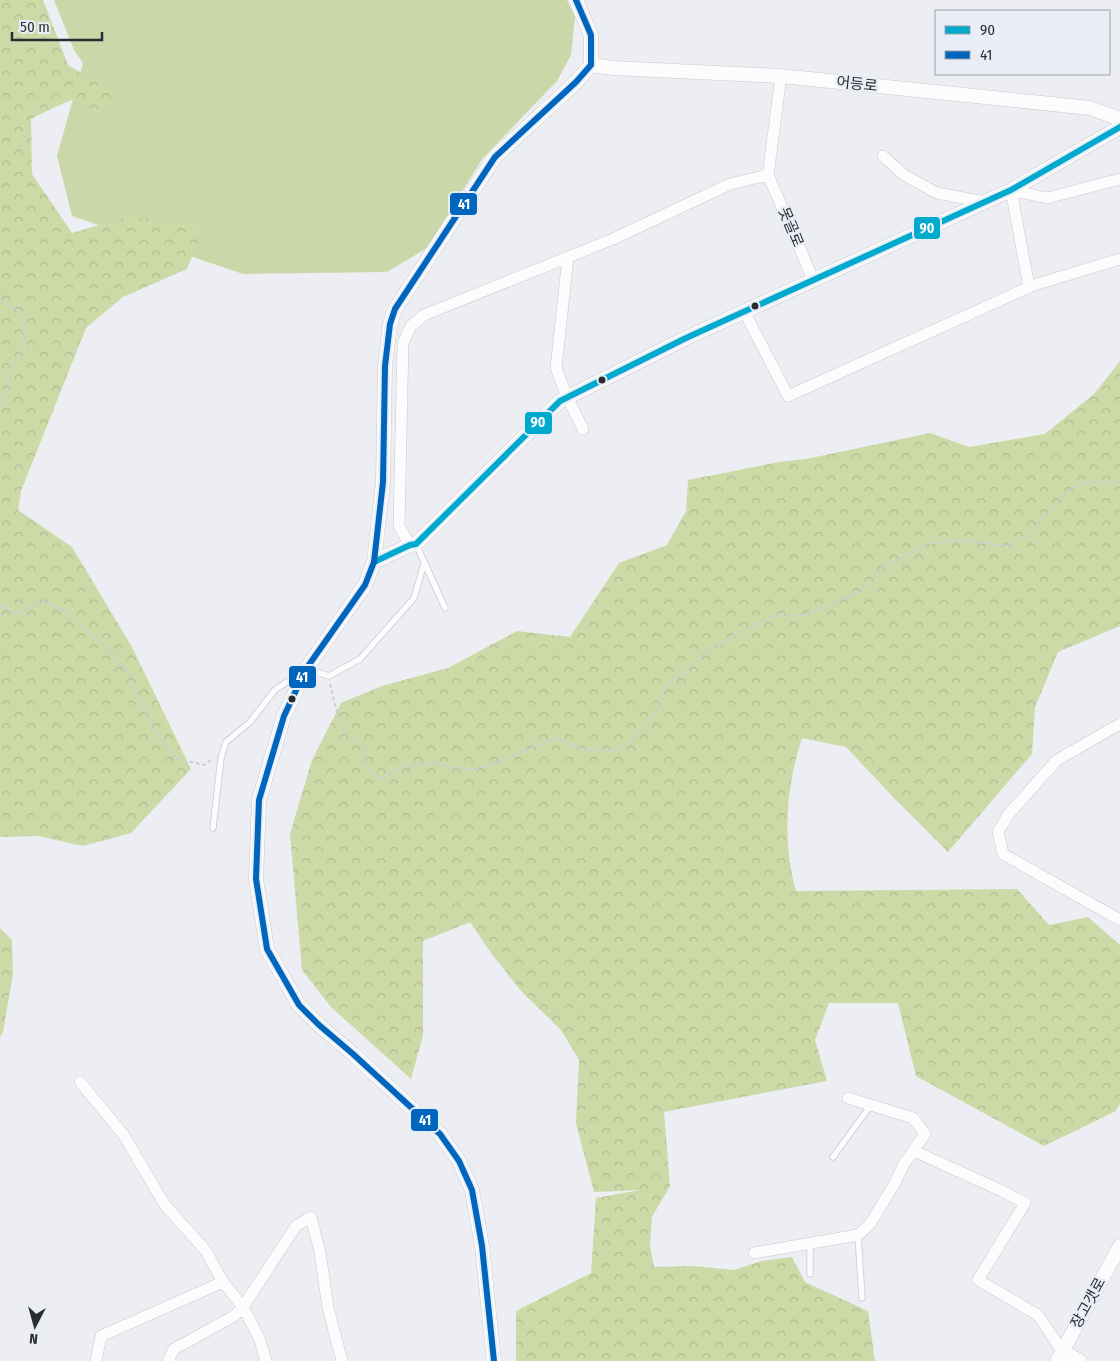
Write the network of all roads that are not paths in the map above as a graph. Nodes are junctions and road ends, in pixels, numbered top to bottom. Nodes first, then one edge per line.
1 (576, 0) edge
2 (591, 65) junction
3 (781, 76) junction
4 (1120, 119) edge
5 (1120, 127) edge
6 (883, 156) dead end
7 (768, 175) junction
8 (1120, 179) edge
9 (1011, 190) junction
10 (984, 202) junction
11 (568, 257) junction
12 (1120, 259) edge
13 (813, 279) junction
14 (1029, 287) junction
15 (744, 311) junction
16 (567, 397) junction
17 (583, 428) dead end
18 (413, 545) junction
19 (374, 562) junction
20 (424, 563) junction
21 (445, 608) dead end
22 (306, 669) junction
23 (1120, 724) edge
24 (213, 828) dead end
25 (1120, 920) edge
26 (80, 1082) dead end
27 (848, 1098) dead end
28 (871, 1105) junction
29 (914, 1151) junction
30 (833, 1157) dead end
31 (858, 1235) junction
32 (810, 1244) junction
33 (1120, 1246) edge
34 (754, 1253) dead end
35 (810, 1274) dead end
36 (223, 1282) junction
37 (862, 1298) dead end
38 (243, 1307) junction
39 (1059, 1356) edge
40 (96, 1361) edge
41 (170, 1361) edge
42 (266, 1361) edge
43 (342, 1361) edge
44 (494, 1361) edge
45 (1080, 1361) edge

1 - 2 street
2 - 3 street, 어등로
2 - 19 street
3 - 4 street, 어등로
3 - 7 street
5 - 9 street
6 - 10 street
7 - 11 street
7 - 13 street, 못골로
8 - 9 street
9 - 10 street
9 - 14 street
10 - 13 street
11 - 16 street
11 - 18 street
12 - 14 street
13 - 15 street
14 - 15 street
15 - 16 street
16 - 17 street
16 - 18 street
18 - 19 street
18 - 20 lane
19 - 22 street
20 - 21 lane
20 - 22 lane
22 - 24 lane
22 - 44 street
23 - 25 street
26 - 36 street
27 - 28 street
28 - 29 street
28 - 30 lane
29 - 31 street
29 - 39 street
31 - 32 street
31 - 37 lane
32 - 34 street
32 - 35 lane
33 - 39 street, 장고갯로
36 - 38 street
36 - 40 street
38 - 41 street
38 - 42 street
38 - 43 street
39 - 45 street

